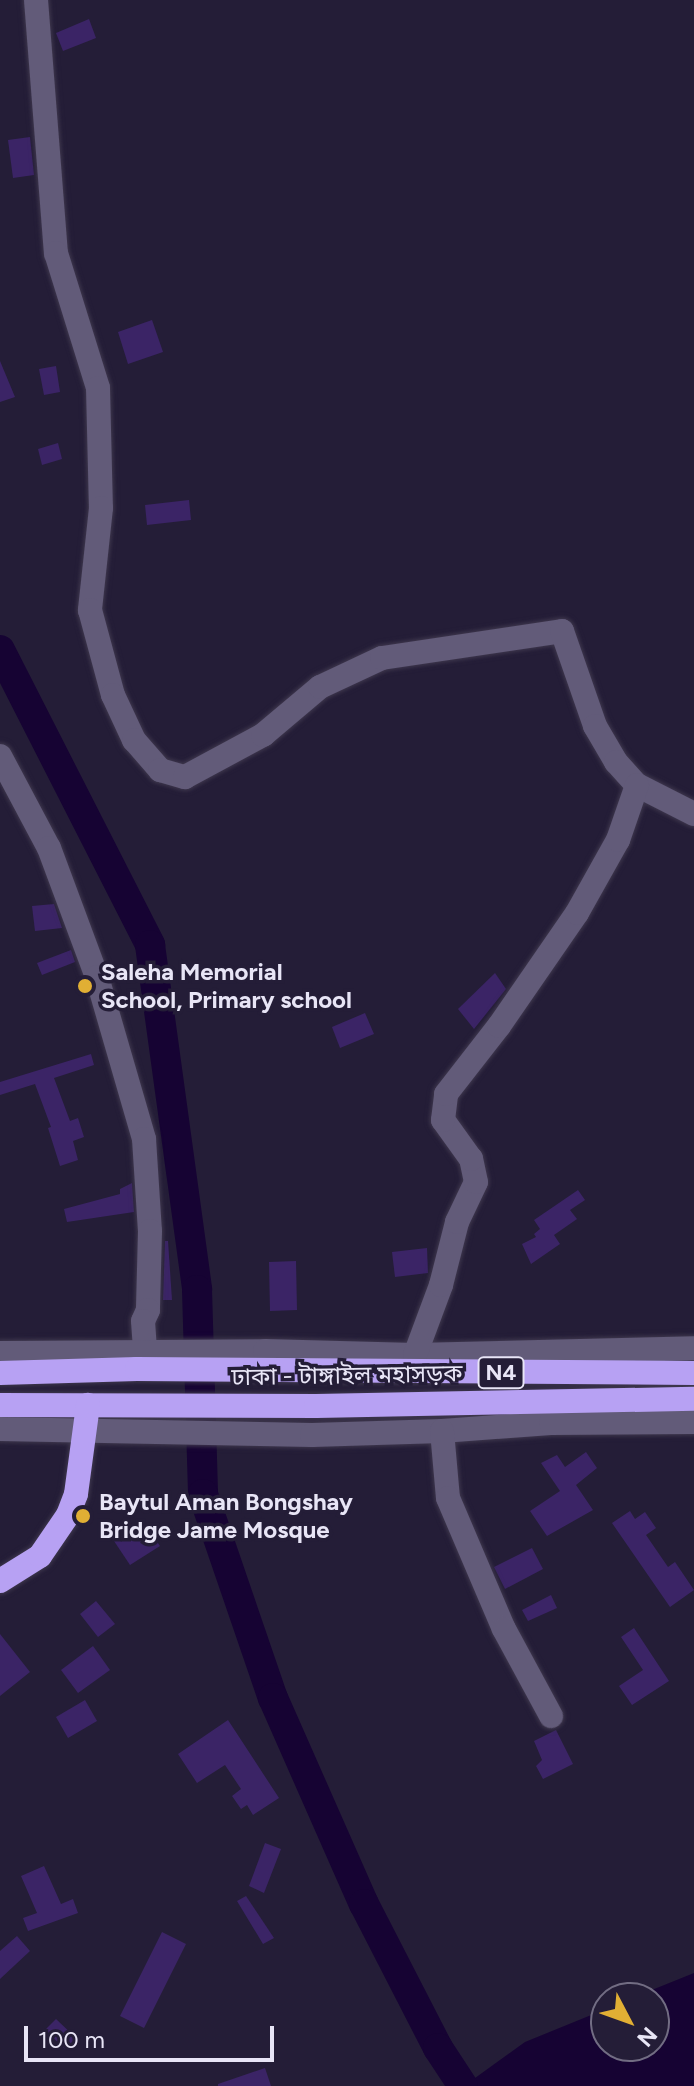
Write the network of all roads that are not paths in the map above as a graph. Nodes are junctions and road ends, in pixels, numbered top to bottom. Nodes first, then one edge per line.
1 (36, 0) edge
2 (0, 756) edge
3 (637, 785) junction
4 (694, 814) edge
5 (694, 1348) edge
6 (0, 1353) edge
7 (415, 1355) junction
8 (141, 1361) junction
9 (0, 1373) edge
10 (694, 1373) edge
11 (694, 1399) edge
12 (0, 1405) edge
13 (88, 1405) junction
14 (694, 1422) edge
15 (0, 1429) edge
16 (86, 1431) junction
17 (442, 1431) junction
18 (0, 1581) edge
19 (551, 1716) dead end

1 - 3 street
2 - 8 street
3 - 4 street
3 - 7 street
5 - 7 street
6 - 8 street
7 - 8 street
8 - 9 highway, N4
8 - 10 highway, ঢাকা - টাঙ্গাইল মহাসড়ক / N4
11 - 13 highway, ঢাকা - টাঙ্গাইল মহাসড়ক / N4
12 - 13 highway, ঢাকা - টাঙ্গাইল মহাসড়ক / N4
13 - 16 highway
14 - 17 street
15 - 16 street
16 - 17 street
16 - 18 highway
17 - 19 street

